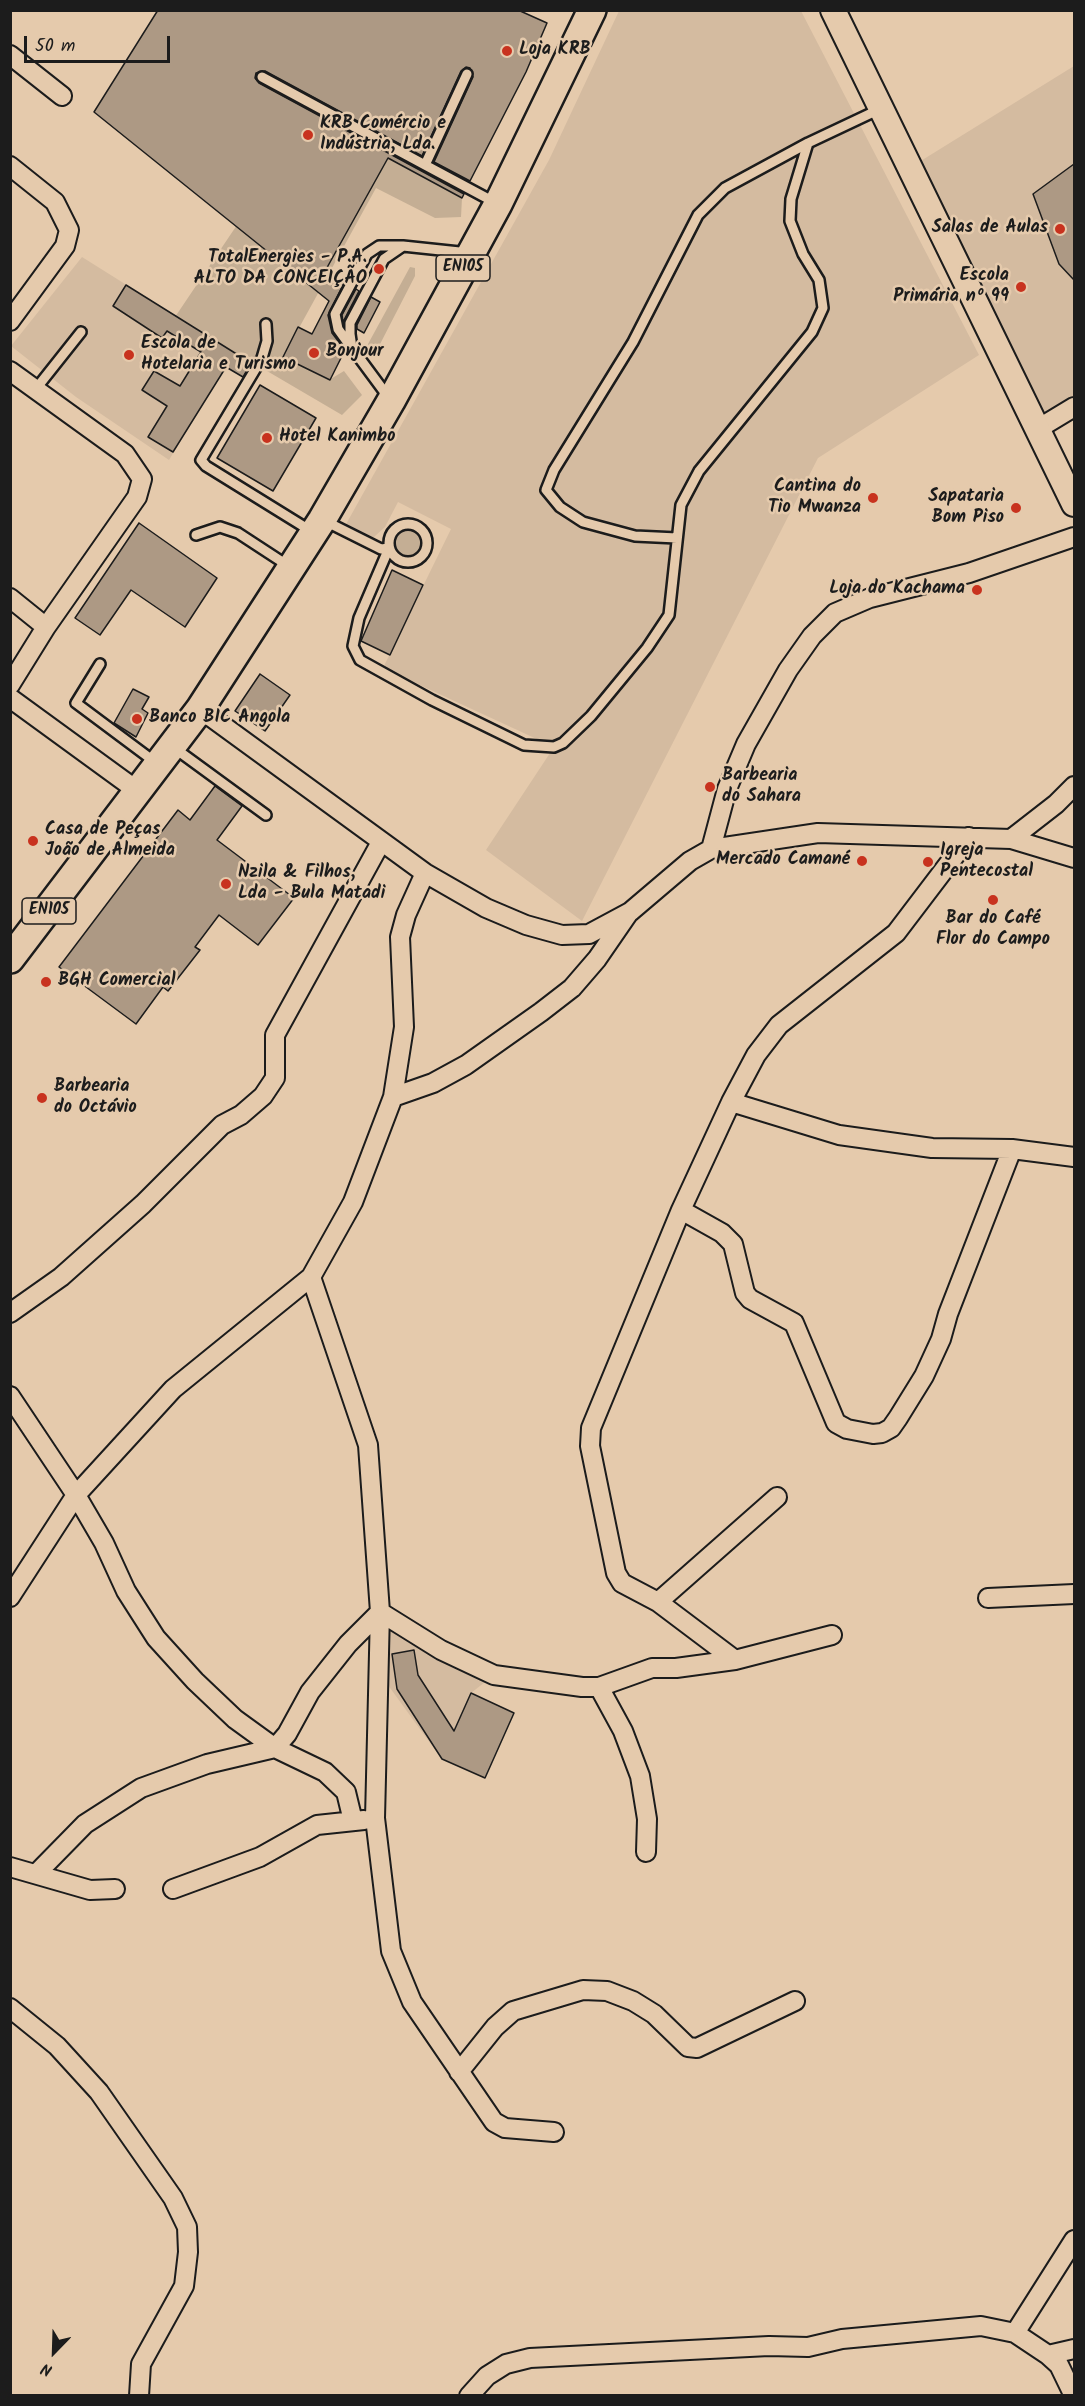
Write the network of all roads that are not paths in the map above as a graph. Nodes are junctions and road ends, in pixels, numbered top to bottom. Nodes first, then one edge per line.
1 (592, 10) edge
2 (833, 10) edge
3 (10, 55) edge
4 (467, 74) dead end
5 (262, 77) dead end
6 (62, 96) dead end
7 (882, 108) junction
8 (808, 143) junction
9 (425, 165) junction
10 (10, 166) edge
11 (498, 204) junction
12 (403, 246) junction
13 (471, 253) junction
14 (10, 321) edge
15 (266, 324) dead end
16 (81, 332) dead end
17 (352, 348) junction
18 (10, 371) edge
19 (35, 390) junction
20 (391, 401) junction
21 (1074, 407) edge
22 (1036, 430) junction
23 (1074, 504) edge
24 (318, 526) junction
25 (196, 535) dead end
26 (1074, 537) edge
27 (676, 538) junction
28 (389, 548) junction
29 (292, 569) junction
30 (10, 598) edge
31 (46, 627) junction
32 (100, 664) dead end
33 (10, 685) edge
34 (10, 698) edge
35 (200, 709) junction
36 (166, 756) junction
37 (1074, 786) edge
38 (140, 792) junction
39 (266, 815) dead end
40 (969, 837) junction
41 (1011, 839) junction
42 (381, 842) junction
43 (711, 849) junction
44 (1074, 858) edge
45 (425, 873) junction
46 (630, 912) junction
47 (13, 952) edge
48 (393, 1097) junction
49 (731, 1102) junction
50 (1012, 1149) junction
51 (1074, 1157) edge
52 (681, 1210) junction
53 (311, 1277) junction
54 (10, 1313) edge
55 (10, 1396) edge
56 (76, 1495) junction
57 (777, 1497) dead end
58 (1074, 1594) edge
59 (10, 1597) edge
60 (988, 1598) dead end
61 (658, 1602) junction
62 (380, 1612) junction
63 (832, 1635) dead end
64 (735, 1660) junction
65 (599, 1687) junction
66 (275, 1749) junction
67 (375, 1818) junction
68 (353, 1821) junction
69 (646, 1852) dead end
70 (10, 1867) edge
71 (36, 1874) junction
72 (115, 1889) dead end
73 (173, 1889) dead end
74 (795, 2001) dead end
75 (10, 2008) edge
76 (459, 2072) junction
77 (554, 2132) dead end
78 (1073, 2244) edge
79 (1015, 2333) junction
80 (1074, 2349) edge
81 (1048, 2355) junction
82 (139, 2396) edge
83 (469, 2396) edge
84 (1074, 2396) edge

1 - 11 main road, EN105
2 - 7 main road
3 - 6 street
4 - 9 lane
5 - 9 lane
7 - 8 lane
7 - 22 main road
8 - 27 lane
8 - 27 lane
9 - 11 lane
10 - 14 street
11 - 13 main road, EN105
12 - 13 lane
12 - 17 lane
12 - 17 lane
13 - 20 main road, EN105
15 - 24 lane
16 - 19 lane
17 - 20 lane
18 - 19 street
19 - 31 street
20 - 24 main road, EN105
21 - 22 street
22 - 23 main road
24 - 28 lane
24 - 29 main road, EN105
25 - 29 lane
26 - 43 street
27 - 28 lane
28 - 28 lane
29 - 35 main road, EN105
30 - 31 street
31 - 33 street
32 - 36 lane
34 - 38 street
35 - 36 main road, EN105
35 - 42 street
36 - 38 main road, EN105
36 - 39 lane
37 - 41 street
38 - 47 main road, EN105
40 - 41 street
40 - 43 street
40 - 49 street
41 - 44 street
42 - 45 street
42 - 54 street
43 - 46 street
45 - 46 street
45 - 48 street
46 - 48 street
48 - 53 street
49 - 50 street
49 - 52 street
50 - 51 street
50 - 52 street
52 - 61 street
53 - 56 street
53 - 62 street
55 - 56 street
56 - 59 street
56 - 66 street
57 - 61 street
58 - 60 street
61 - 64 street
62 - 65 street
62 - 66 street
62 - 67 street
63 - 64 street
64 - 65 street
65 - 69 street
66 - 68 street
66 - 71 street
67 - 68 street
67 - 76 street
68 - 73 street
70 - 71 street
71 - 72 street
74 - 76 street
75 - 82 street
76 - 77 street
78 - 79 street
79 - 81 street
79 - 83 street
80 - 81 street
81 - 84 street

